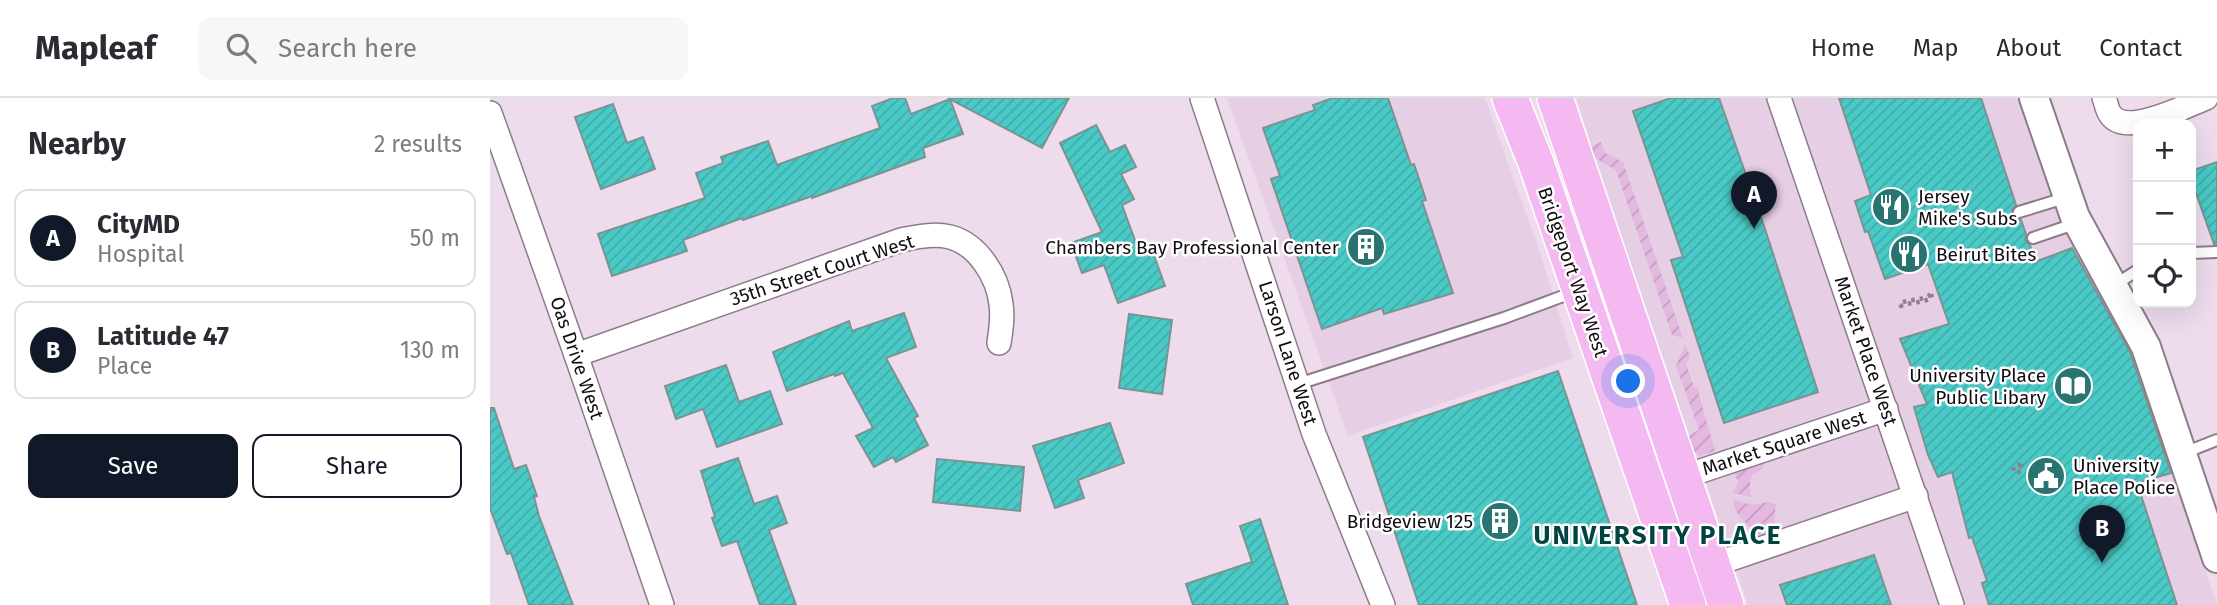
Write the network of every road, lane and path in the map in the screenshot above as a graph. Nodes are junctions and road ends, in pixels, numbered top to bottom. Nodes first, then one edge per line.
1 (1202, 98) edge
2 (1550, 98) edge
3 (1555, 98) edge
4 (1779, 98) edge
5 (2034, 98) edge
6 (2104, 98) edge
7 (2206, 98) edge
8 (1512, 104) edge
9 (490, 113) edge
10 (2068, 197) junction
11 (2019, 212) dead end
12 (2078, 223) junction
13 (2033, 237) dead end
14 (2196, 253) edge
15 (2217, 253) edge
16 (2133, 273) edge
17 (2113, 286) junction
18 (1579, 290) junction
19 (1900, 303) joint
20 (999, 343) dead end
21 (576, 355) junction
22 (1298, 384) junction
23 (1886, 409) junction
24 (2217, 440) edge
25 (2182, 453) junction
26 (1683, 477) junction
27 (1916, 496) junction
28 (2217, 558) edge
29 (1713, 565) junction
30 (662, 605) edge
31 (1383, 605) edge
32 (1688, 605) edge
33 (1726, 605) edge
34 (1952, 605) edge

1 - 22 street, Larson Lane West
2 - 8 street
3 - 26 main road, Bridgeport Way West
4 - 23 street, Market Place West
5 - 10 street
6 - 7 street
8 - 18 main road, Bridgeport Way West
9 - 21 street, Oas Drive West
10 - 11 lane
10 - 12 street
12 - 13 lane
12 - 17 street
14 - 15 lane
16 - 17 lane
17 - 25 street
18 - 22 lane
18 - 32 main road, Bridgeport Way West
19 - 19 path
20 - 21 street, 35th Street Court West
21 - 30 street, Oas Drive West
22 - 31 street, Larson Lane West
23 - 26 street, Market Square West
23 - 27 street, Market Place West
24 - 25 lane
25 - 28 street
26 - 29 main road, Bridgeport Way West
27 - 29 street
27 - 34 street, Market Place West
29 - 33 main road, Bridgeport Way West

